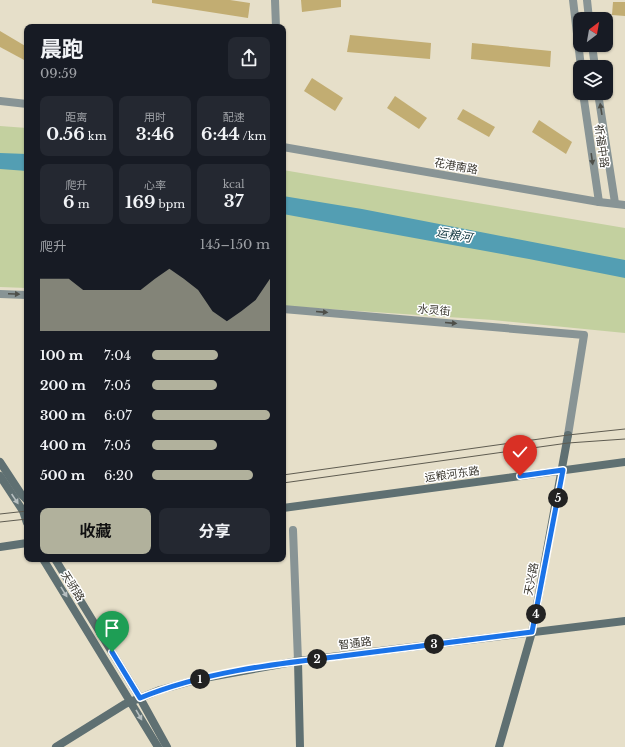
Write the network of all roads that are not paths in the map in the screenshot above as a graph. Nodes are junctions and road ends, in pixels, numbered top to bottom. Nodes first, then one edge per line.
1 (275, 0) edge
2 (573, 0) edge
3 (587, 0) edge
4 (588, 12) edge
5 (276, 24) edge
6 (579, 60) edge
7 (584, 100) edge
8 (599, 100) edge
9 (0, 101) edge
10 (24, 104) edge
11 (286, 148) edge
12 (598, 202) junction
13 (616, 203) junction
14 (625, 205) edge
15 (0, 294) edge
16 (24, 295) edge
17 (286, 309) edge
18 (568, 435) joint
19 (0, 462) edge
20 (625, 462) edge
21 (563, 470) junction
22 (0, 476) edge
23 (24, 497) edge
24 (286, 508) edge
25 (24, 514) edge
26 (293, 530) dead end
27 (24, 543) edge
28 (0, 547) edge
29 (45, 562) edge
30 (58, 562) edge
31 (625, 621) edge
32 (532, 632) junction
33 (298, 661) junction
34 (140, 698) junction
35 (131, 702) junction
36 (56, 747) edge
37 (158, 747) edge
38 (167, 747) edge
39 (300, 747) edge
40 (499, 747) edge

1 - 5 street
2 - 6 street
3 - 4 street
7 -> 12 street, 祈福中路
13 -> 8 street, 祈福中路
9 - 10 street
11 - 12 street, 花港南路
12 - 13 street, 花港南路
13 - 14 street, 花港南路
15 -> 16 street
17 -> 18 street, 水灵街
18 - 21 street, 天兴路
19 - 23 street
20 - 21 street, 运粮河东路
21 - 24 street, 运粮河东路
21 - 32 street, 天兴路
22 -> 25 street
26 - 33 street
27 - 28 street
29 -> 35 street, 天骄路
30 - 34 street, 天骄路
31 - 32 street, 智通路
32 - 33 street, 智通路
32 - 40 street, 天兴路
33 - 34 street, 智通路
33 - 39 street
34 - 35 street, 智通路
34 - 38 street, 天骄路
35 - 36 street, 智通路
35 -> 37 street, 天骄路

